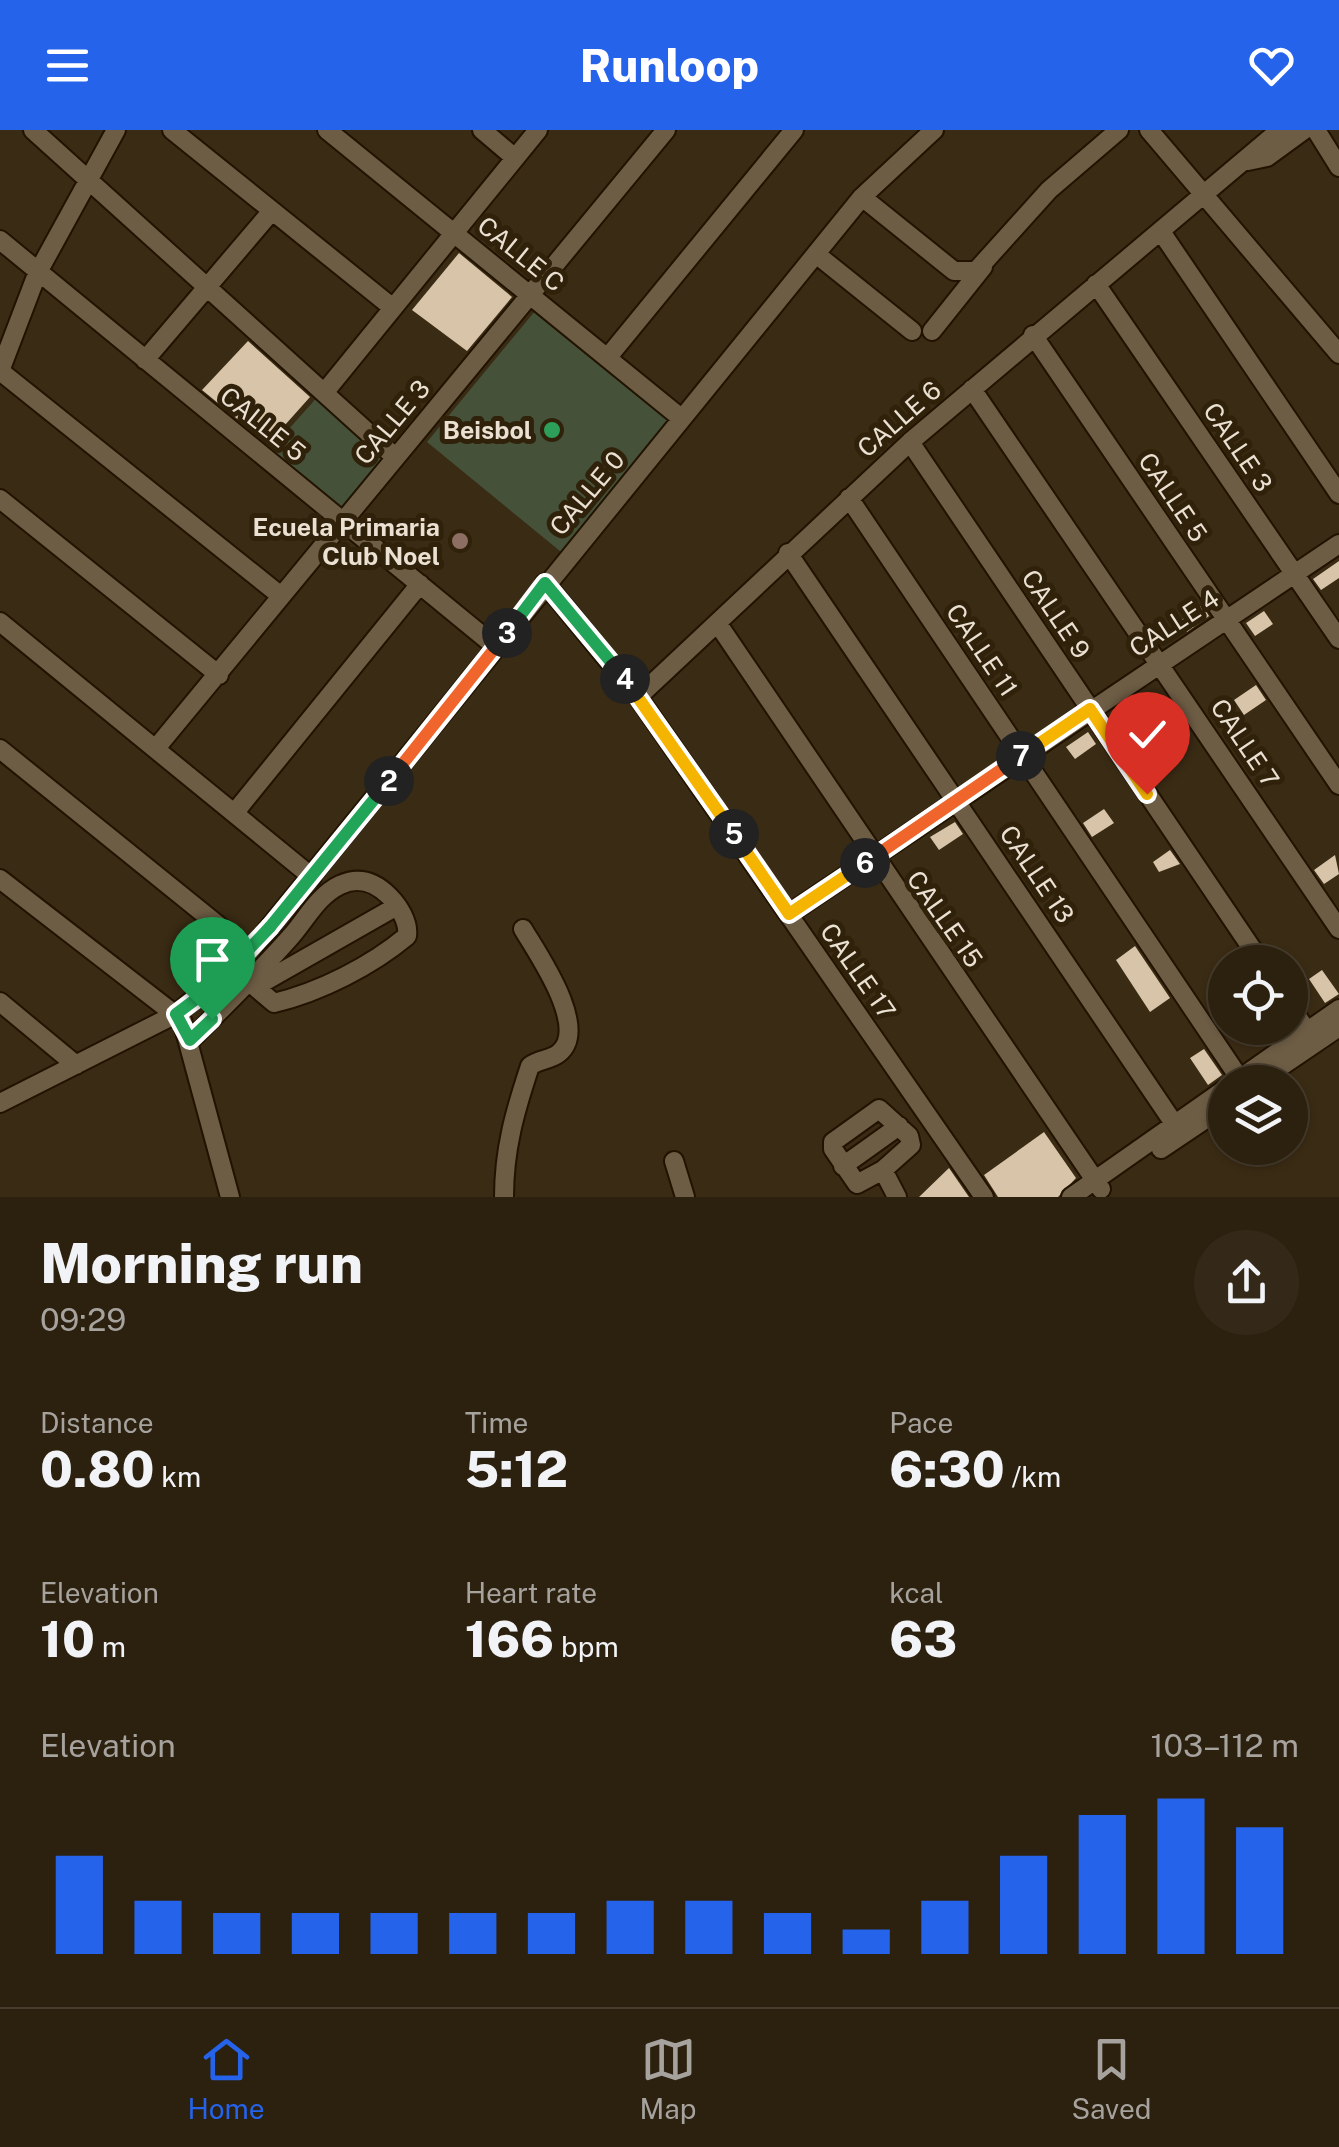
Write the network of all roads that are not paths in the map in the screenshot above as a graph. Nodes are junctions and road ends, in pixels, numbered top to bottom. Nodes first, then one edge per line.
1 (33, 130) edge
2 (116, 130) edge
3 (172, 130) edge
4 (327, 130) edge
5 (482, 130) edge
6 (538, 130) edge
7 (666, 130) edge
8 (794, 130) edge
9 (934, 130) edge
10 (1119, 130) edge
11 (1149, 130) edge
12 (1280, 130) edge
13 (1304, 130) edge
14 (1316, 130) edge
15 (516, 158) junction
16 (1248, 161) junction
17 (1339, 167) edge
18 (87, 182) junction
19 (1207, 195) junction
20 (862, 197) junction
21 (271, 212) junction
22 (454, 232) junction
23 (1162, 234) junction
24 (0, 240) edge
25 (816, 254) junction
26 (983, 266) junction
27 (37, 274) junction
28 (1096, 284) junction
29 (208, 287) junction
30 (531, 296) junction
31 (392, 308) junction
32 (912, 331) dead end
33 (932, 331) dead end
34 (1034, 335) junction
35 (1339, 354) edge
36 (608, 357) junction
37 (145, 360) junction
38 (0, 371) edge
39 (972, 389) junction
40 (324, 393) junction
41 (681, 418) junction
42 (910, 442) junction
43 (395, 457) junction
44 (1339, 494) edge
45 (849, 498) junction
46 (0, 499) edge
47 (343, 522) junction
48 (1339, 544) edge
49 (788, 552) junction
50 (1294, 574) junction
51 (545, 583) junction
52 (420, 584) junction
53 (282, 596) junction
54 (1226, 620) junction
55 (0, 622) edge
56 (718, 624) junction
57 (1339, 639) edge
58 (496, 647) junction
59 (1160, 662) junction
60 (220, 675) junction
61 (638, 697) junction
62 (1090, 709) junction
63 (157, 747) junction
64 (0, 748) edge
65 (1022, 755) junction
66 (1339, 785) edge
67 (958, 800) junction
68 (236, 812) junction
69 (872, 857) junction
70 (312, 877) junction
71 (0, 878) edge
72 (396, 906) junction
73 (789, 914) junction
74 (523, 929) dead end
75 (1339, 929) edge
76 (1250, 945) edge
77 (250, 951) junction
78 (251, 984) junction
79 (0, 1002) edge
80 (1339, 1009) edge
81 (176, 1014) junction
82 (1339, 1026) edge
83 (1308, 1031) edge
84 (190, 1040) junction
85 (1290, 1045) edge
86 (76, 1065) junction
87 (1228, 1065) edge
88 (1264, 1065) edge
89 (1271, 1065) edge
90 (2, 1100) edge
91 (1208, 1103) edge
92 (1208, 1117) edge
93 (1175, 1124) junction
94 (934, 1125) junction
95 (905, 1134) junction
96 (674, 1160) dead end
97 (843, 1166) junction
98 (883, 1170) junction
99 (1095, 1189) edge
100 (230, 1197) edge
101 (504, 1197) edge
102 (685, 1197) edge
103 (897, 1197) edge
104 (984, 1197) edge
105 (1071, 1197) edge

1 - 18 street
2 - 18 street
3 - 21 street
4 - 22 street, CALLE C
5 - 15 street
6 - 15 street
7 - 30 street, CALLE 3
8 - 36 street
9 - 20 street, CALLE 0
10 - 26 street
11 - 19 street
12 - 16 street
13 - 16 street
14 - 17 street
15 - 22 street
16 - 19 street, CALLE 6
18 - 27 street
18 - 29 street
19 - 23 street, CALLE 6
19 - 35 street
20 - 25 street, CALLE 0
20 - 26 street
21 - 29 street
21 - 31 street
22 - 30 street, CALLE C
22 - 31 street
23 - 28 street, CALLE 6
23 - 44 street
24 - 27 street, CALLE 5
25 - 32 street
25 - 41 street, CALLE 0
26 - 33 street
27 - 37 street, CALLE 5
27 - 38 street
28 - 34 street, CALLE 6
28 - 50 street, CALLE 3
29 - 37 street
29 - 40 street
30 - 36 street, CALLE C
30 - 43 street, CALLE 3
31 - 40 street
34 - 39 street, CALLE 6
34 - 54 street, CALLE 5
36 - 41 street, CALLE C
37 - 47 street, CALLE 5
38 - 53 street
39 - 42 street, CALLE 6
39 - 59 street, CALLE 7
40 - 43 street
41 - 51 street, CALLE 0
42 - 45 street, CALLE 6
42 - 62 street, CALLE 9
43 - 47 street, CALLE 3
45 - 49 street, CALLE 6
45 - 65 street, CALLE 11
46 - 60 street
47 - 52 street, CALLE 5
47 - 53 street, CALLE 3
48 - 50 street, CALLE 4
49 - 56 street, CALLE 6
49 - 67 street, CALLE 13
50 - 54 street, CALLE 4
50 - 57 street, CALLE 3
51 - 58 street, CALLE 0
51 - 61 street, CALLE 17
52 - 58 street, CALLE 5
52 - 68 street
53 - 60 street, CALLE 3
54 - 59 street, CALLE 4
54 - 66 street, CALLE 5
55 - 63 street
56 - 61 street, CALLE 6
56 - 69 street, CALLE 15
58 - 70 street, CALLE 0
59 - 62 street, CALLE 4
59 - 75 street, CALLE 7
60 - 63 street, CALLE 3
61 - 73 street, CALLE 17
62 - 65 street, CALLE 4
62 - 76 street, CALLE 9
63 - 68 street
64 - 77 street
65 - 67 street, CALLE 4
65 - 87 street, CALLE 11
67 - 69 street, CALLE 4
67 - 93 street, CALLE 13
68 - 70 street
69 - 73 street, CALLE 4
69 - 99 street, CALLE 15
70 - 77 street, CALLE 0
71 - 81 street
72 - 78 street
72 - 78 street
72 - 78 street
73 - 94 street, CALLE 17
74 - 101 street
77 - 81 street, CALLE 0
78 - 84 street
79 - 86 street
80 - 83 street
81 - 84 street
81 - 86 street, CALLE 0
82 - 89 street
84 - 100 street
85 - 88 street
86 - 90 street, CALLE 0
91 - 93 street
92 - 99 street
93 - 99 street
94 - 95 street
94 - 104 street, CALLE 17
95 - 97 street
95 - 97 street
95 - 98 street
96 - 102 street
97 - 98 street
98 - 103 street
99 - 105 street

